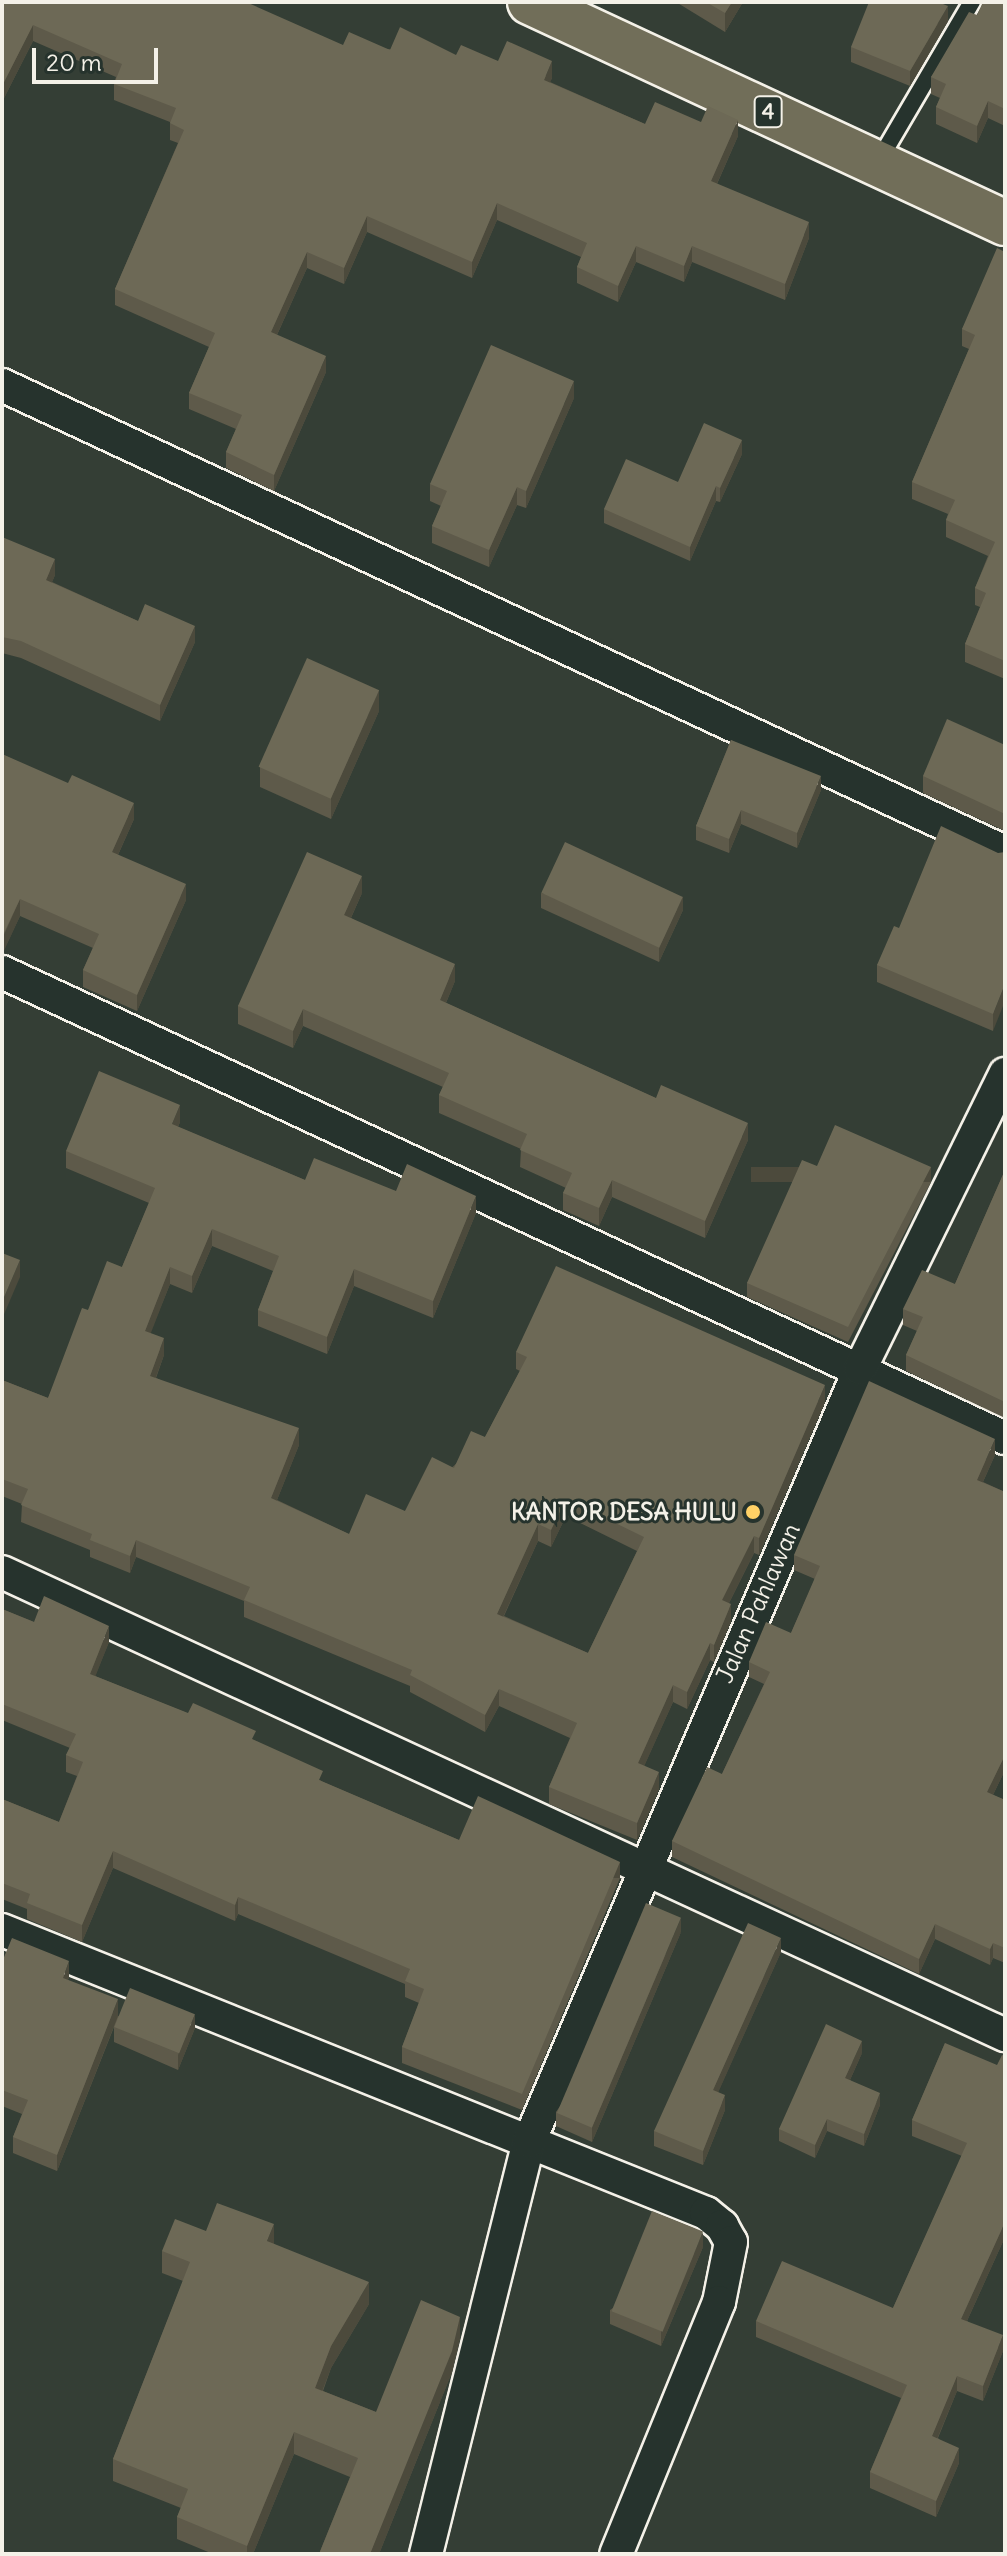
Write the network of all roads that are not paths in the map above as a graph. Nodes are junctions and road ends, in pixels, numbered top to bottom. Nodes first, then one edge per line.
1 (530, 2) edge
2 (972, 2) edge
3 (877, 163) junction
4 (1005, 223) edge
5 (2, 385) edge
6 (1005, 852) edge
7 (2, 972) edge
8 (1005, 1074) edge
9 (860, 1369) junction
10 (1005, 1438) edge
11 (2, 1572) edge
12 (642, 1870) junction
13 (2, 1930) edge
14 (1005, 2035) edge
15 (529, 2142) junction
16 (426, 2554) edge
17 (616, 2554) edge

1 - 3 highway, 4
2 - 3 lane
3 - 4 highway, 4
5 - 6 street
7 - 9 street
8 - 9 street, Jalan Pahlawan
9 - 10 street
9 - 12 street, Jalan Pahlawan
11 - 12 street
12 - 14 street
12 - 15 street, Jalan Pahlawan
13 - 15 street
15 - 16 street, Jalan Pahlawan
15 - 17 street

